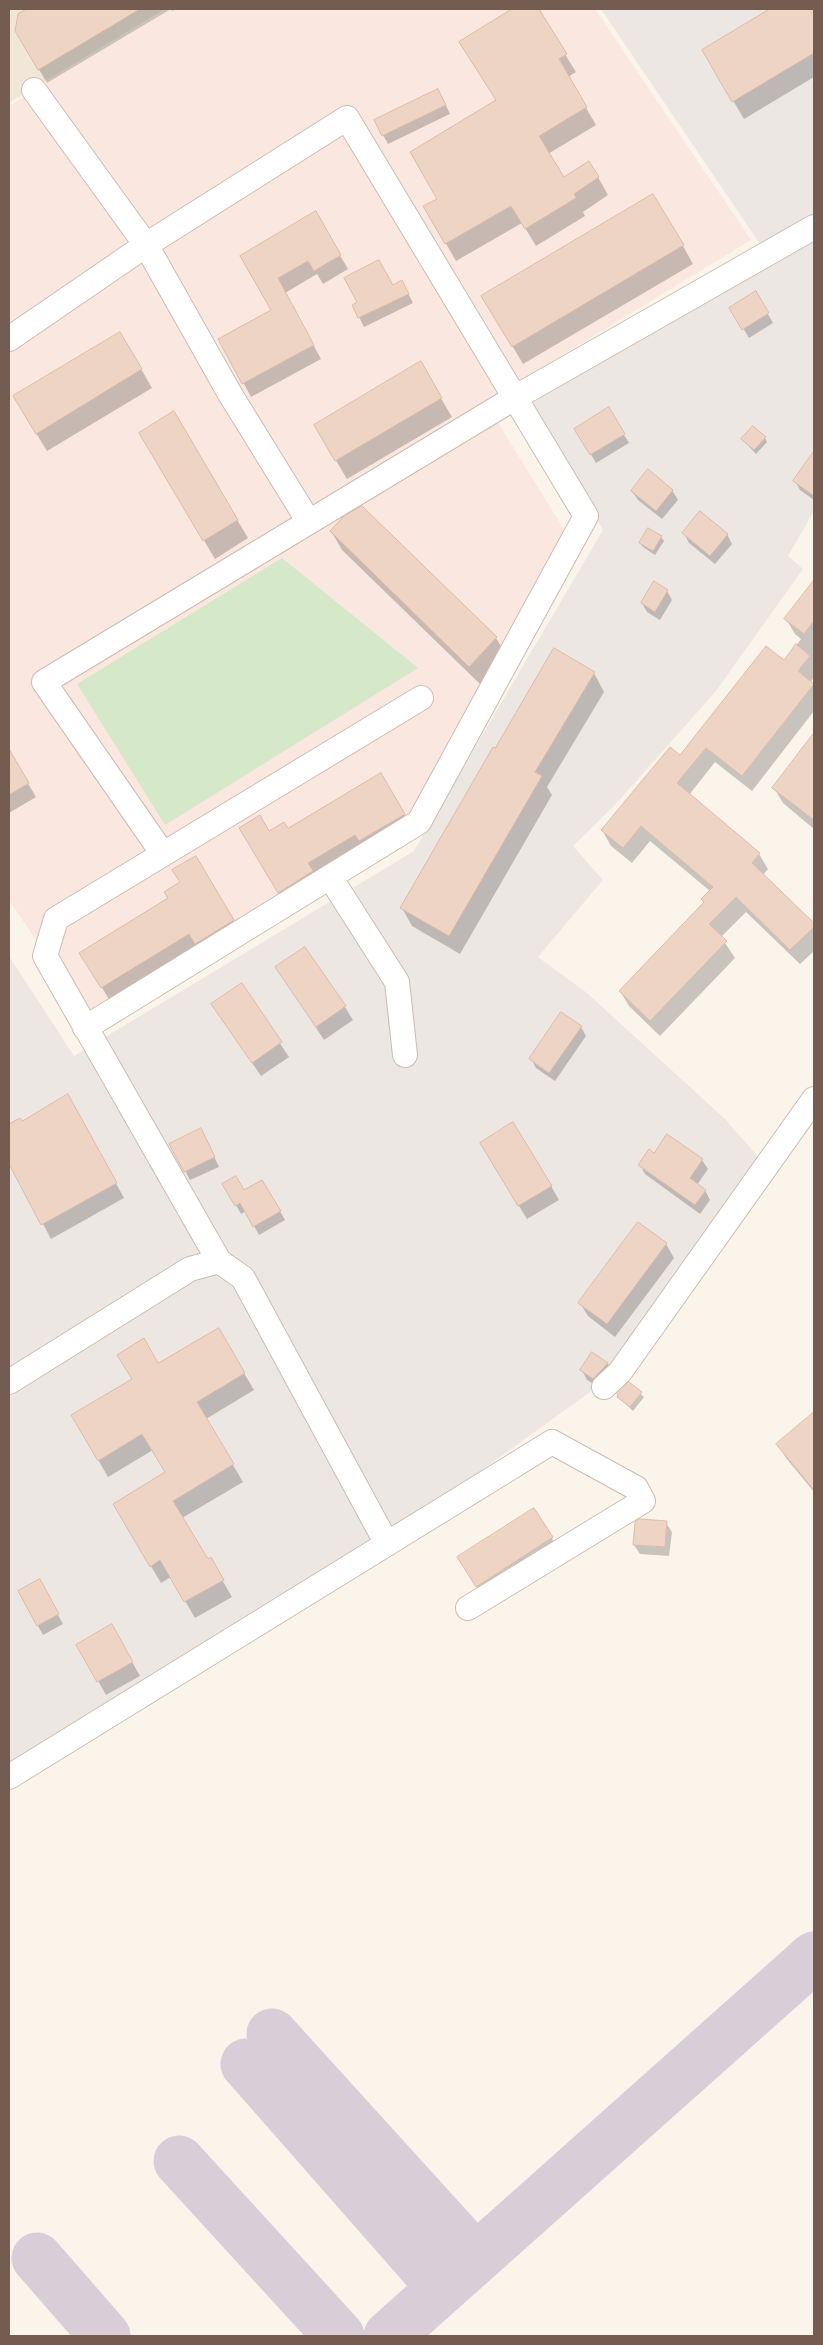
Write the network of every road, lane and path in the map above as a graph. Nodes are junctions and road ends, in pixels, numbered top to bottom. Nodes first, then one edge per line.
1 (34, 90) dead end
2 (814, 227) edge
3 (146, 245) junction
4 (9, 339) edge
5 (516, 397) junction
6 (309, 522) junction
7 (421, 698) dead end
8 (163, 854) junction
9 (330, 877) junction
10 (85, 1028) junction
11 (405, 1055) dead end
12 (814, 1099) edge
13 (219, 1261) junction
14 (9, 1382) edge
15 (604, 1387) dead end
16 (387, 1544) junction
17 (468, 1608) dead end
18 (9, 1777) edge

1 - 3 lane
2 - 5 lane
3 - 4 lane
3 - 5 lane
3 - 6 lane
5 - 6 lane
5 - 9 lane
6 - 8 lane
7 - 8 lane
8 - 10 lane
9 - 10 lane
9 - 11 lane
10 - 13 lane
12 - 15 lane
13 - 14 lane
13 - 16 lane
16 - 17 lane
16 - 18 lane

